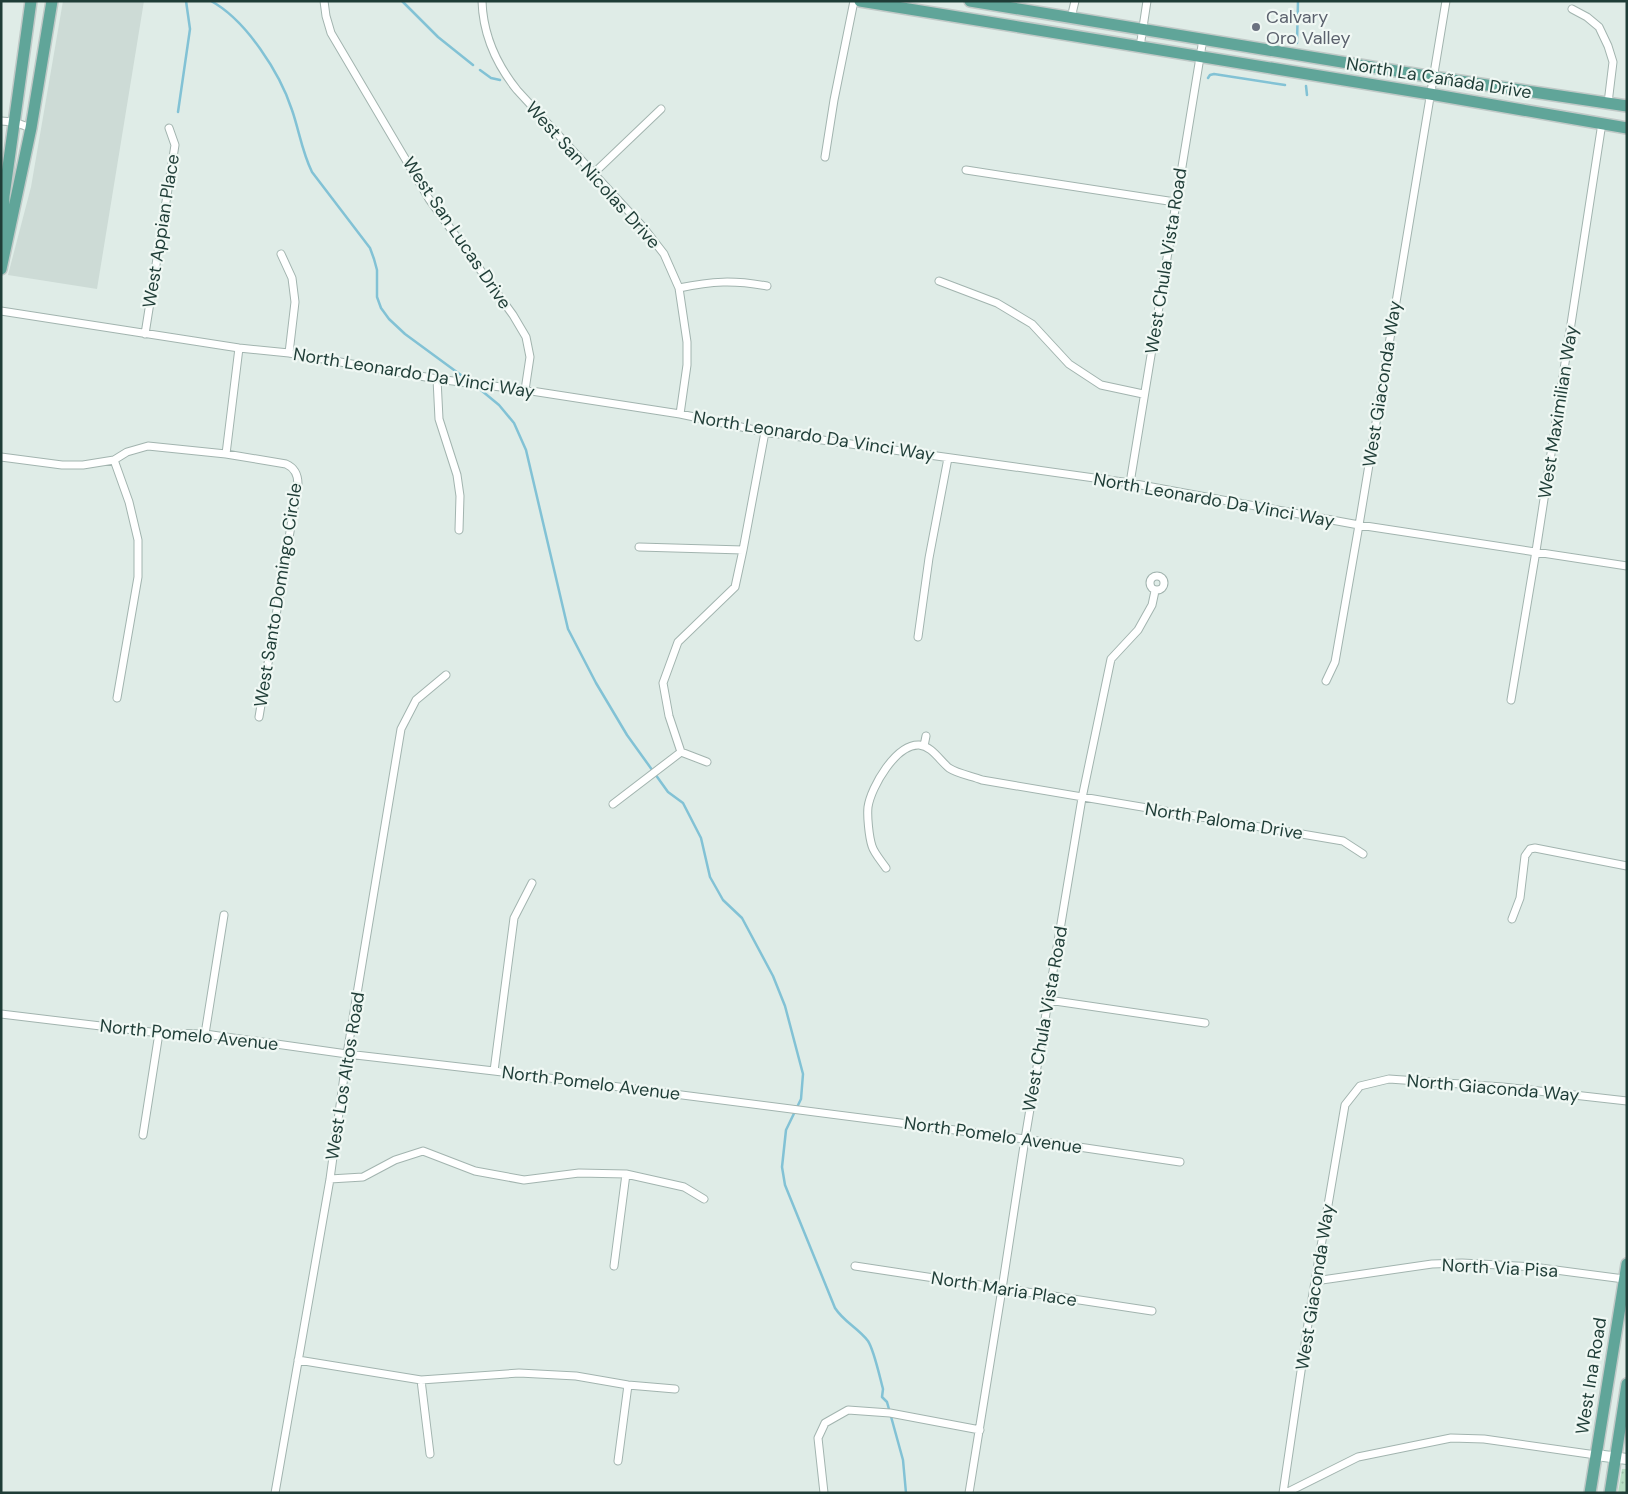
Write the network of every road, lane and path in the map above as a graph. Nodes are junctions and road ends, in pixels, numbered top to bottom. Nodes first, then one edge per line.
1 (31, 1) edge
2 (52, 1) edge
3 (324, 1) edge
4 (482, 1) edge
5 (854, 1) edge
6 (860, 1) edge
7 (970, 1) edge
8 (1075, 1) edge
9 (1147, 1) edge
10 (1446, 1) edge
11 (987, 3) edge
12 (1572, 9) dead end
13 (1071, 18) junction
14 (1143, 30) junction
15 (1203, 39) junction
16 (1140, 47) junction
17 (1200, 56) junction
18 (1431, 85) junction
19 (1608, 103) junction
20 (1627, 106) edge
21 (661, 109) dead end
22 (1, 121) edge
23 (14, 122) junction
24 (1602, 123) junction
25 (31, 128) junction
26 (169, 128) dead end
27 (1627, 128) edge
28 (825, 157) dead end
29 (966, 170) dead end
30 (594, 173) junction
31 (1175, 202) junction
32 (280, 254) dead end
33 (1, 255) edge
34 (1, 269) edge
35 (939, 280) dead end
36 (767, 286) dead end
37 (679, 288) junction
38 (1, 311) edge
39 (145, 334) junction
40 (239, 348) junction
41 (289, 353) junction
42 (437, 379) junction
43 (526, 390) junction
44 (1143, 394) junction
45 (680, 414) junction
46 (765, 432) junction
47 (226, 454) junction
48 (1, 457) edge
49 (948, 458) junction
50 (114, 460) junction
51 (1130, 483) junction
52 (1359, 525) junction
53 (459, 530) dead end
54 (639, 547) dead end
55 (744, 550) junction
56 (1536, 551) junction
57 (1627, 566) edge
58 (1156, 590) dead end
59 (918, 637) dead end
60 (446, 675) dead end
61 (1326, 681) dead end
62 (116, 698) dead end
63 (1511, 700) dead end
64 (259, 717) dead end
65 (926, 736) dead end
66 (924, 746) junction
67 (681, 752) junction
68 (707, 762) dead end
69 (1082, 798) junction
70 (613, 804) dead end
71 (1362, 854) dead end
72 (1627, 866) edge
73 (886, 868) dead end
74 (532, 883) dead end
75 (224, 915) dead end
76 (1512, 919) dead end
77 (1048, 1000) junction
78 (1, 1014) edge
79 (1205, 1023) dead end
80 (159, 1033) junction
81 (205, 1034) junction
82 (348, 1054) junction
83 (494, 1071) junction
84 (1360, 1086) joint
85 (1627, 1101) edge
86 (143, 1135) dead end
87 (1025, 1139) junction
88 (1180, 1162) dead end
89 (626, 1174) junction
90 (330, 1179) junction
91 (704, 1199) dead end
92 (1627, 1264) edge
93 (614, 1266) dead end
94 (855, 1266) dead end
95 (1624, 1279) junction
96 (1316, 1281) junction
97 (1002, 1289) junction
98 (1152, 1311) dead end
99 (298, 1360) junction
100 (422, 1380) junction
101 (1627, 1384) edge
102 (628, 1385) junction
103 (675, 1389) dead end
104 (980, 1430) junction
105 (430, 1454) dead end
106 (1596, 1455) junction
107 (1621, 1458) edge
108 (618, 1461) dead end
109 (276, 1493) edge
110 (824, 1493) edge
111 (968, 1493) edge
112 (1284, 1493) edge
113 (1590, 1493) edge
114 (1610, 1493) edge

1 - 23 main road
2 - 25 main road
3 - 43 street, West San Lucas Drive
4 - 30 street, West San Nicolas Drive
5 - 28 street
6 - 16 main road, North La Cañada Drive
7 - 11 main road, North La Cañada Drive
8 - 13 street
9 - 14 street
10 - 18 street, West Giaconda Way
11 - 13 main road, North La Cañada Drive
12 - 19 street
13 - 14 main road, North La Cañada Drive
14 - 15 main road, North La Cañada Drive
14 - 16 street
15 - 17 street, West Chula Vista Road
15 - 18 main road, North La Cañada Drive
16 - 17 main road, North La Cañada Drive
17 - 18 main road, North La Cañada Drive
17 - 31 street, West Chula Vista Road
18 - 19 main road, North La Cañada Drive
18 - 24 main road, North La Cañada Drive
18 - 52 street, West Giaconda Way
19 - 20 main road, North La Cañada Drive
21 - 30 street
22 - 23 street
23 - 25 street
23 - 33 main road
24 - 27 main road, North La Cañada Drive
24 - 56 street, West Maximilian Way
25 - 34 main road
26 - 39 street, West Appian Place
29 - 31 street
30 - 37 street, West San Nicolas Drive
31 - 44 street, West Chula Vista Road
32 - 41 street
35 - 44 street
36 - 37 street
37 - 45 street, West San Nicolas Drive
38 - 39 street, North Leonardo Da Vinci Way
39 - 40 street, North Leonardo Da Vinci Way
40 - 41 street, North Leonardo Da Vinci Way
40 - 47 street
41 - 42 street, North Leonardo Da Vinci Way
42 - 43 street, North Leonardo Da Vinci Way
42 - 53 street
43 - 45 street, North Leonardo Da Vinci Way
44 - 51 street, West Chula Vista Road
45 - 46 street, North Leonardo Da Vinci Way
46 - 49 street, North Leonardo Da Vinci Way
46 - 55 street
47 - 50 street
47 - 64 street, West Santo Domingo Circle
48 - 50 street
49 - 51 street, North Leonardo Da Vinci Way
49 - 59 street
50 - 62 street
51 - 52 street, North Leonardo Da Vinci Way
52 - 56 street, North Leonardo Da Vinci Way
52 - 61 street, West Giaconda Way
54 - 55 street
55 - 67 street
56 - 57 street, North Leonardo Da Vinci Way
56 - 63 street, West Maximilian Way
58 - 69 street, West Chula Vista Road
60 - 82 street, West Los Altos Road
65 - 66 street
66 - 69 street, North Paloma Drive
66 - 73 street
67 - 68 street
67 - 70 street
69 - 71 street, North Paloma Drive
69 - 77 street, West Chula Vista Road
72 - 76 street
74 - 83 street
75 - 81 street
77 - 79 street
77 - 87 street, West Chula Vista Road
78 - 80 street, North Pomelo Avenue
80 - 81 street, North Pomelo Avenue
80 - 86 street
81 - 82 street, North Pomelo Avenue
82 - 83 street, North Pomelo Avenue
82 - 90 street, West Los Altos Road
83 - 87 street, North Pomelo Avenue
84 - 85 street, North Giaconda Way
84 - 96 street, West Giaconda Way
87 - 88 street, North Pomelo Avenue
87 - 97 street, West Chula Vista Road
89 - 90 street
89 - 91 street
89 - 93 street
90 - 99 street, West Los Altos Road
92 - 95 main road, West Ina Road
94 - 97 street, North Maria Place
95 - 96 street, North Via Pisa
95 - 106 main road, West Ina Road
96 - 112 street, West Giaconda Way
97 - 98 street, North Maria Place
97 - 104 street, West Chula Vista Road
99 - 100 street
99 - 109 street, West Los Altos Road
100 - 102 street
100 - 105 street
101 - 107 main road, West Ina Road
102 - 103 street
102 - 108 street
104 - 110 street
104 - 111 street, West Chula Vista Road
106 - 107 street
106 - 112 street
106 - 113 main road, West Ina Road
107 - 114 main road, West Ina Road

